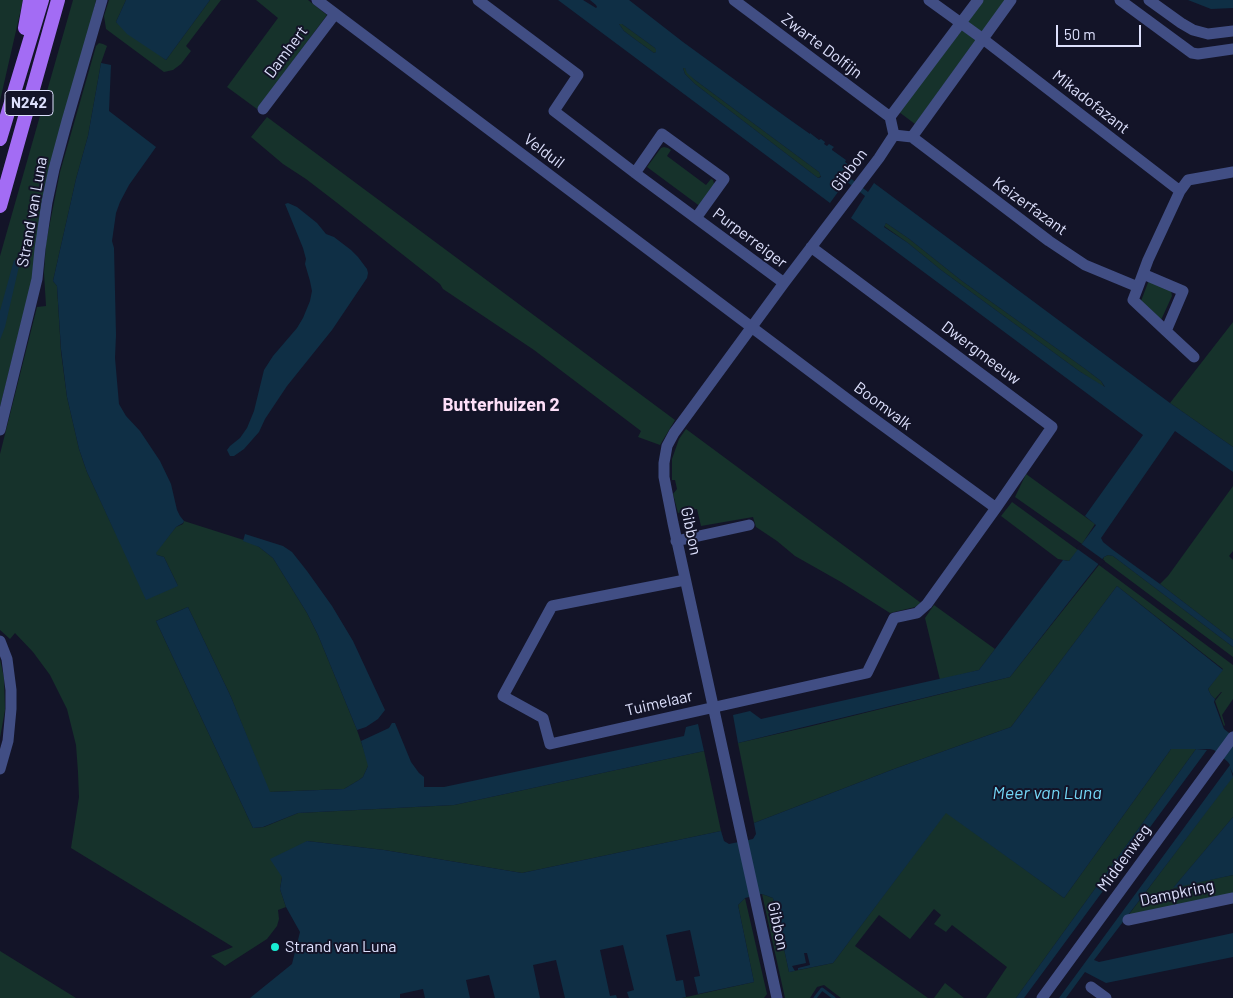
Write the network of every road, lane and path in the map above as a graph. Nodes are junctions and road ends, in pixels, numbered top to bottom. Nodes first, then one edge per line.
1 (30, 0) edge
2 (42, 0) edge
3 (58, 0) edge
4 (102, 0) edge
5 (317, 0) edge
6 (478, 0) edge
7 (734, 0) edge
8 (929, 0) edge
9 (978, 0) edge
10 (1011, 0) edge
11 (1120, 0) edge
12 (1149, 0) edge
13 (335, 14) junction
14 (961, 23) junction
15 (1233, 31) edge
16 (983, 39) junction
17 (1233, 49) edge
18 (17, 81) junction
19 (263, 109) dead end
20 (890, 117) junction
21 (894, 135) junction
22 (912, 137) junction
23 (0, 139) edge
24 (1233, 172) edge
25 (635, 173) junction
26 (1180, 191) junction
27 (0, 206) edge
28 (696, 218) junction
29 (811, 247) junction
30 (1143, 274) junction
31 (784, 284) junction
32 (1138, 287) junction
33 (752, 327) junction
34 (1166, 331) junction
35 (1194, 357) dead end
36 (0, 430) edge
37 (996, 508) junction
38 (749, 526) dead end
39 (676, 541) junction
40 (685, 580) junction
41 (0, 641) edge
42 (713, 707) junction
43 (1233, 737) edge
44 (0, 769) edge
45 (1233, 898) edge
46 (1128, 920) dead end
47 (1091, 987) dead end
48 (776, 998) edge
49 (1042, 998) edge
50 (1106, 998) edge

1 - 18 main road, N242
2 - 18 main road, N242
3 - 27 main road, N242
4 - 36 street, Strand van Luna
5 - 13 street, Velduil
6 - 25 street, Purperreiger
7 - 20 street, Zwarte Dolfijn
8 - 14 street
9 - 14 street
10 - 16 street
11 - 17 street
12 - 15 street
13 - 19 street, Damhert
13 - 33 street, Velduil
14 - 16 street
14 - 20 street
16 - 22 street
16 - 26 street, Mikadofazant
18 - 23 main road, N242
20 - 21 street
21 - 22 street
21 - 29 street, Gibbon
22 - 32 street, Keizerfazant
24 - 26 street
25 - 28 street, Purperreiger
25 - 28 street, Purperreiger
26 - 30 street
28 - 31 street, Purperreiger
29 - 31 street, Gibbon
29 - 37 street, Dwergmeeuw
30 - 32 street
30 - 34 street
31 - 33 street, Gibbon
32 - 34 street
33 - 37 street, Boomvalk
33 - 39 street, Gibbon
34 - 35 street
37 - 42 street, Tuimelaar
38 - 39 street
39 - 40 street, Gibbon
40 - 42 street, Gibbon
40 - 42 street, Tuimelaar
41 - 44 street
42 - 48 street, Gibbon
43 - 49 street, Middenweg
45 - 46 street, Dampkring
47 - 50 street

